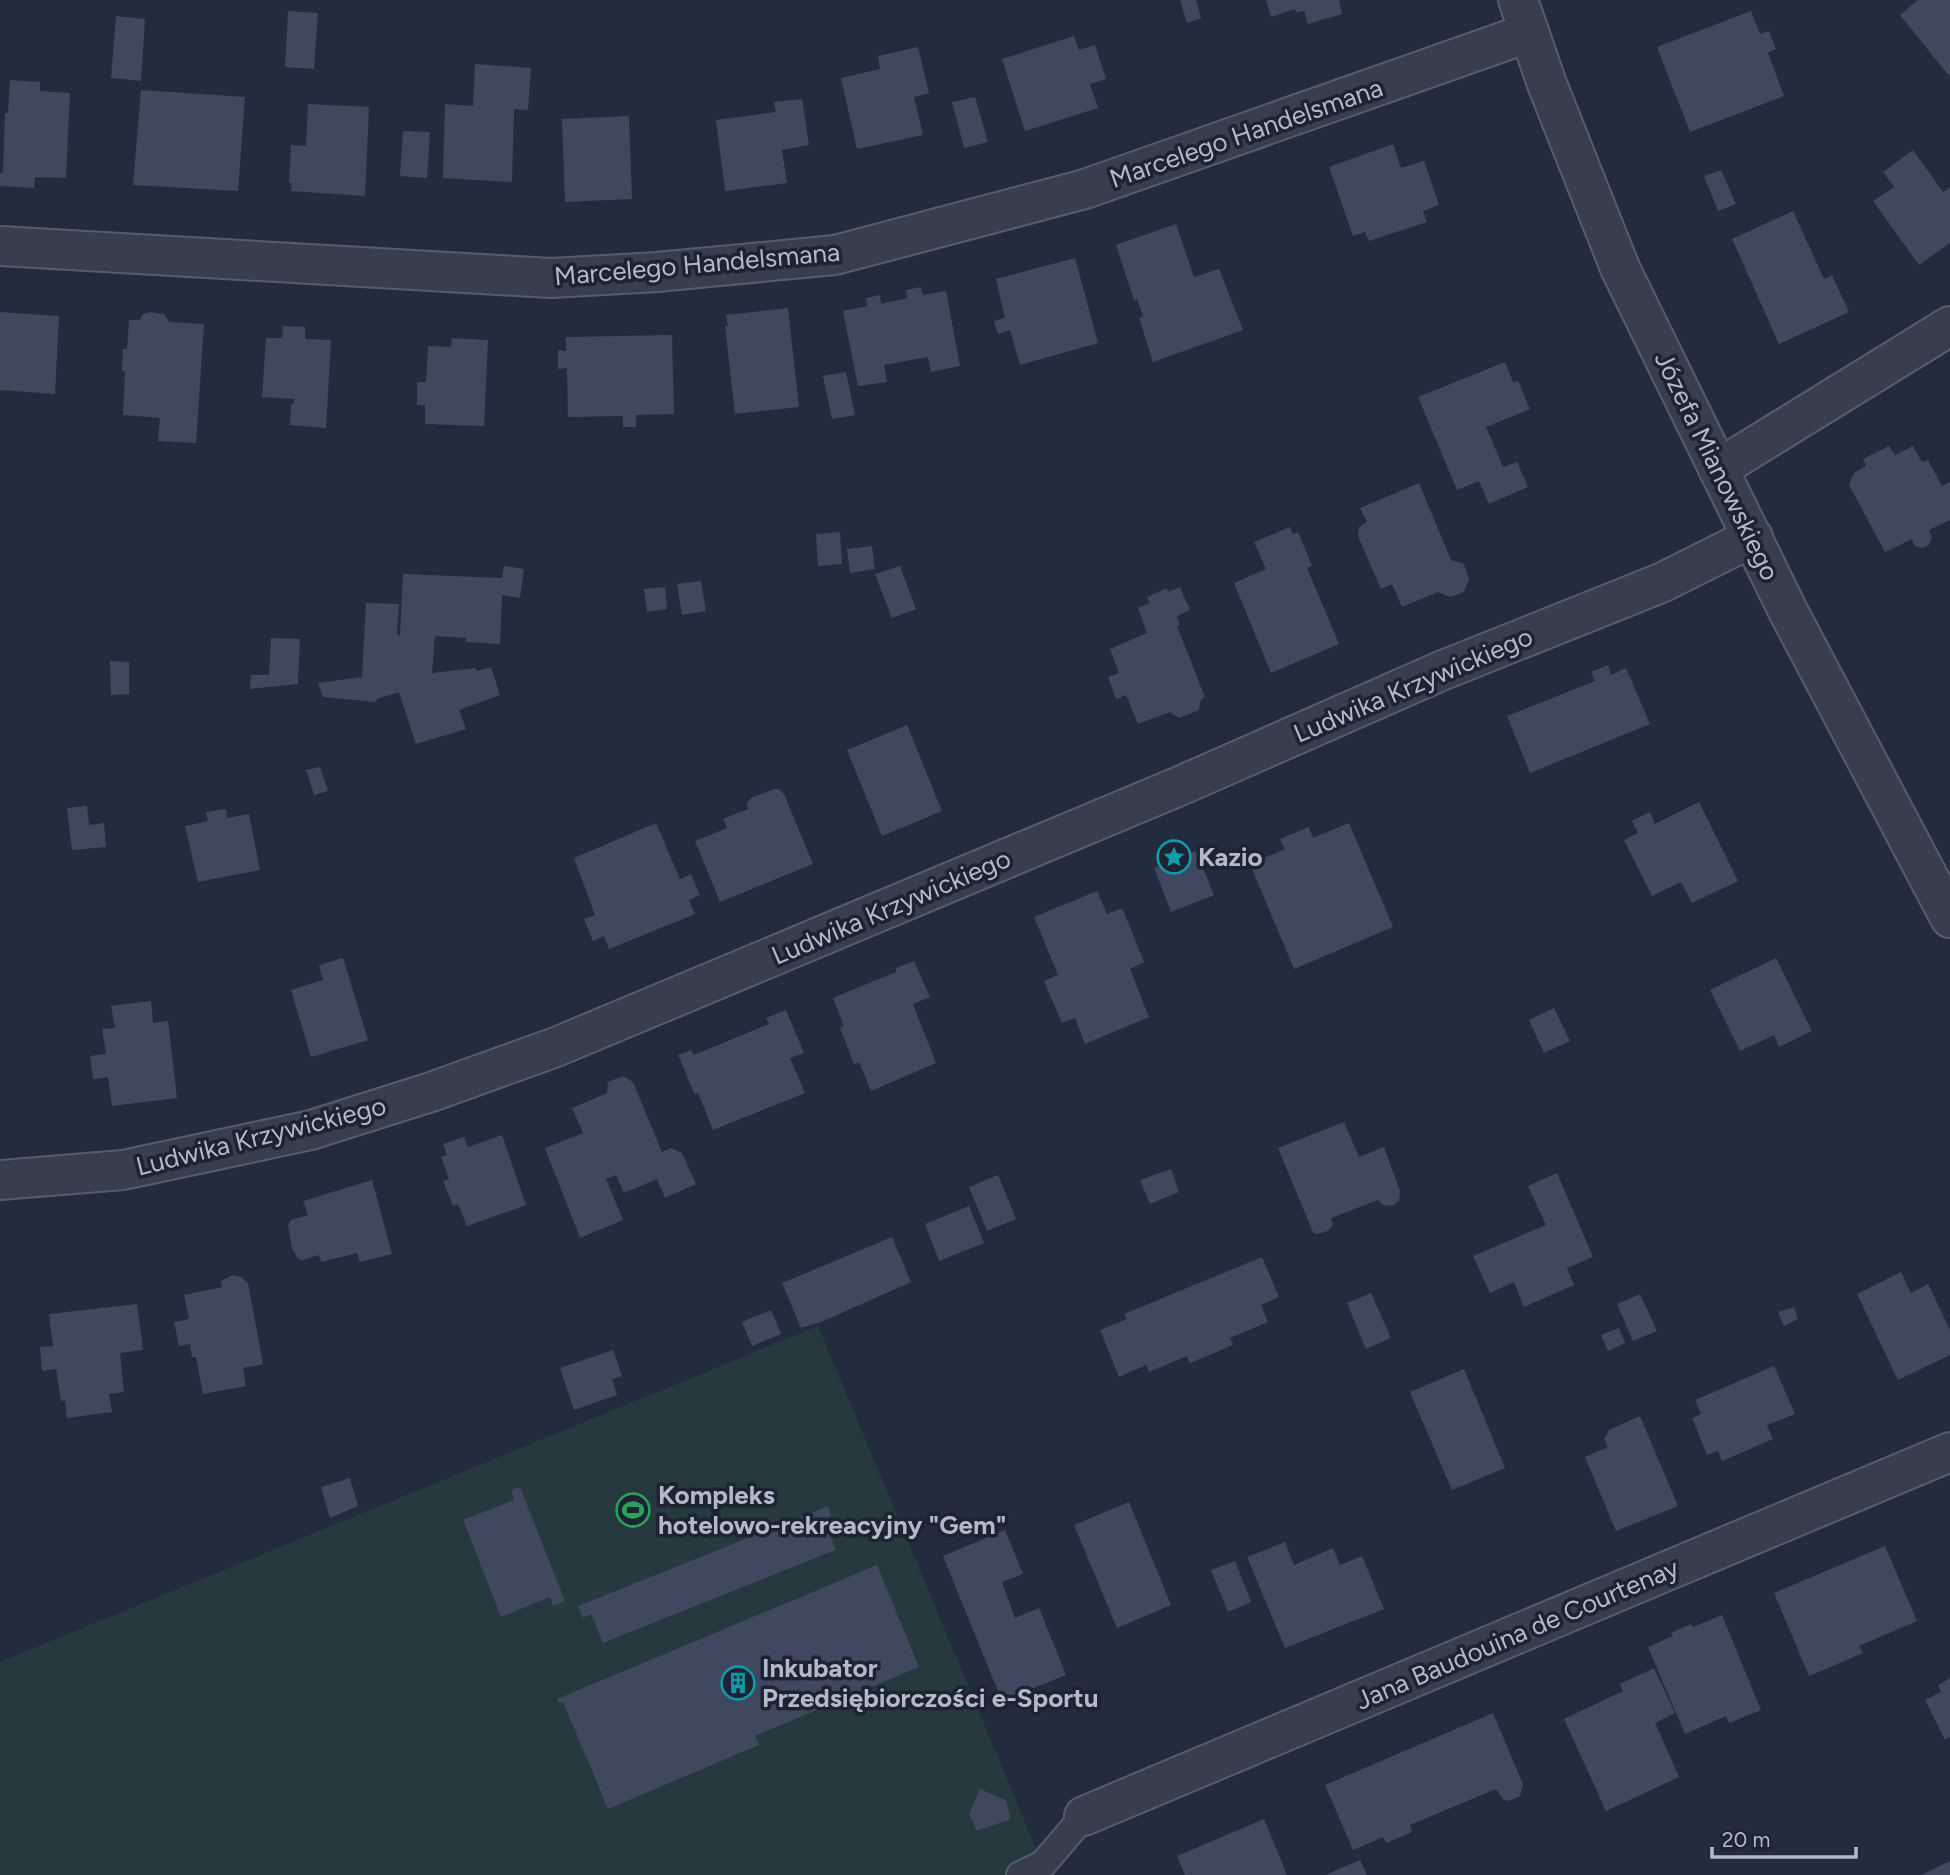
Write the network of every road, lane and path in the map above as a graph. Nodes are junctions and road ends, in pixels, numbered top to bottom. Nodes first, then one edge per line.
1 (1523, 17) edge
2 (0, 246) edge
3 (1950, 326) edge
4 (1718, 469) junction
5 (1753, 537) junction
6 (1950, 918) edge
7 (0, 1180) edge
8 (1950, 1452) edge
9 (1084, 1816) joint
10 (1020, 1875) edge

1 - 2 street, Marcelego Handelsmana
1 - 4 street, Józefa Mianowskiego
3 - 4 street
4 - 5 street, Józefa Mianowskiego
5 - 6 street, Józefa Mianowskiego
5 - 7 street, Ludwika Krzywickiego
8 - 9 street, Jana Baudouina de Courtenay
9 - 10 lane

